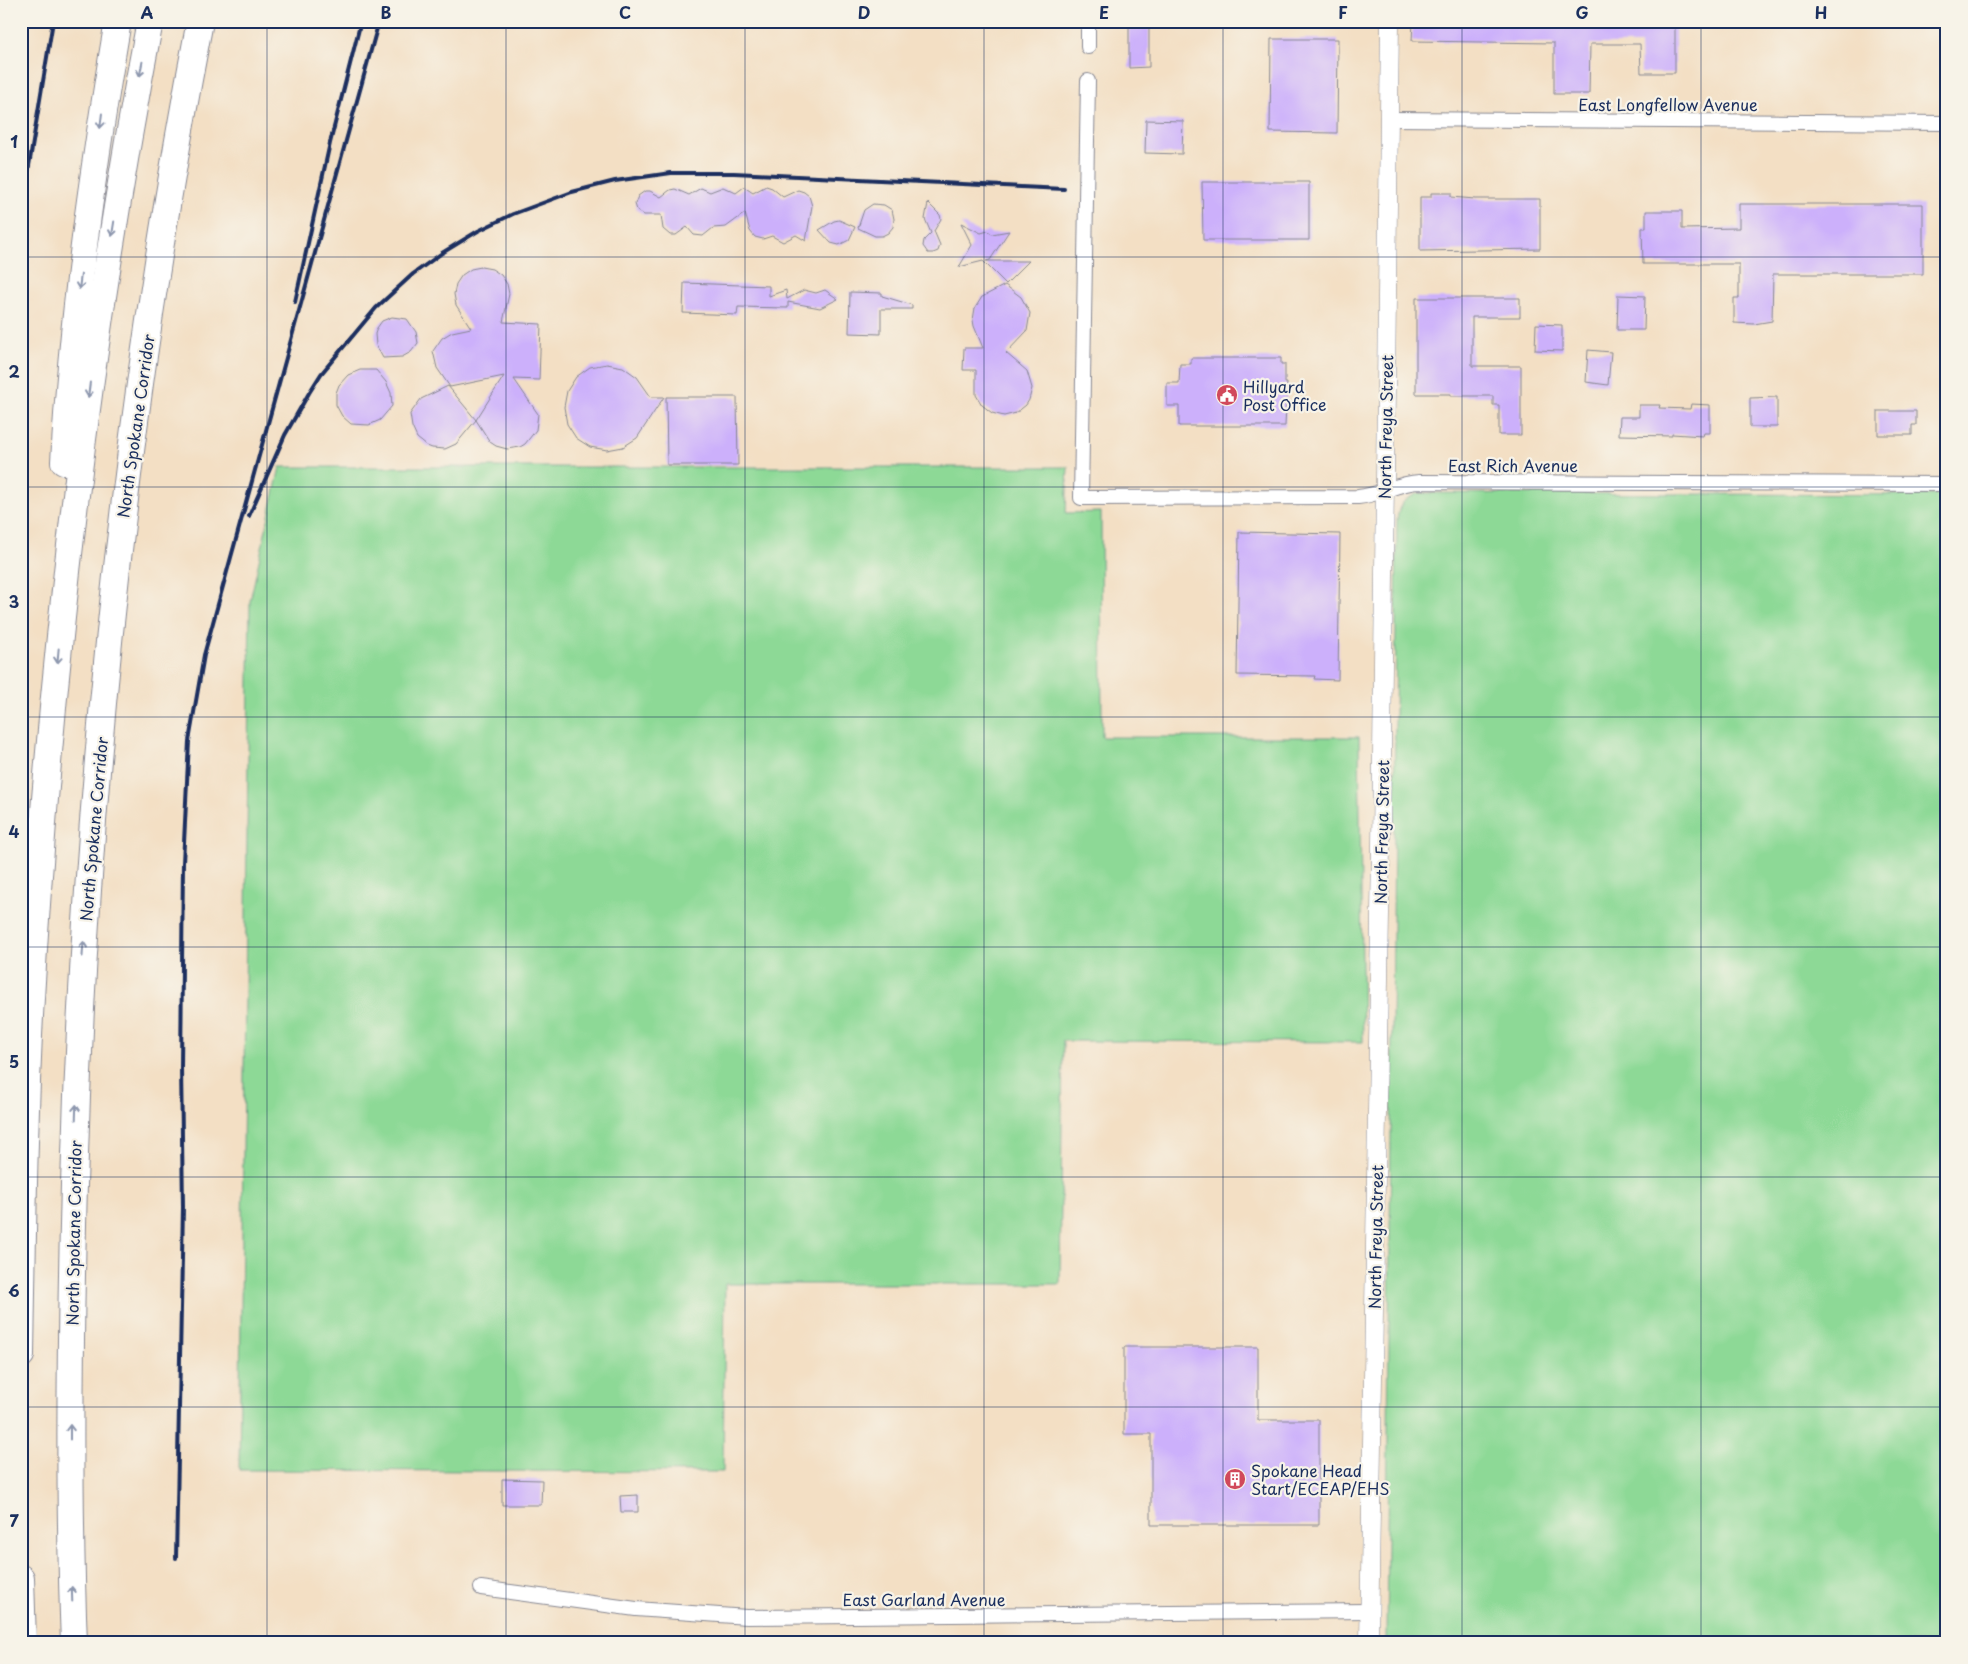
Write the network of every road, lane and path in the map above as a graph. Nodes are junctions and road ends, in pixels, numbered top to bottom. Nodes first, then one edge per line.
1 (118, 21) edge
2 (150, 21) edge
3 (200, 21) edge
4 (1088, 21) edge
5 (1390, 21) edge
6 (1088, 47) dead end
7 (1088, 81) dead end
8 (1389, 119) junction
9 (1947, 123) edge
10 (1947, 484) edge
11 (1384, 490) junction
12 (61, 621) junction
13 (21, 1355) edge
14 (21, 1578) edge
15 (481, 1588) dead end
16 (1369, 1611) junction
17 (23, 1643) edge
18 (74, 1643) edge
19 (1369, 1643) edge

1 -> 12 highway
2 -> 12 highway
18 -> 3 highway, North Spokane Corridor
4 - 6 street
5 - 8 street, North Freya Street
7 - 11 street, East Rich Avenue
8 - 9 street, East Longfellow Avenue
8 - 11 street, North Freya Street
10 - 11 street, East Rich Avenue
11 - 16 street, North Freya Street
12 -> 13 highway
14 - 17 highway
15 - 16 street, East Garland Avenue
16 - 19 street, North Freya Street

